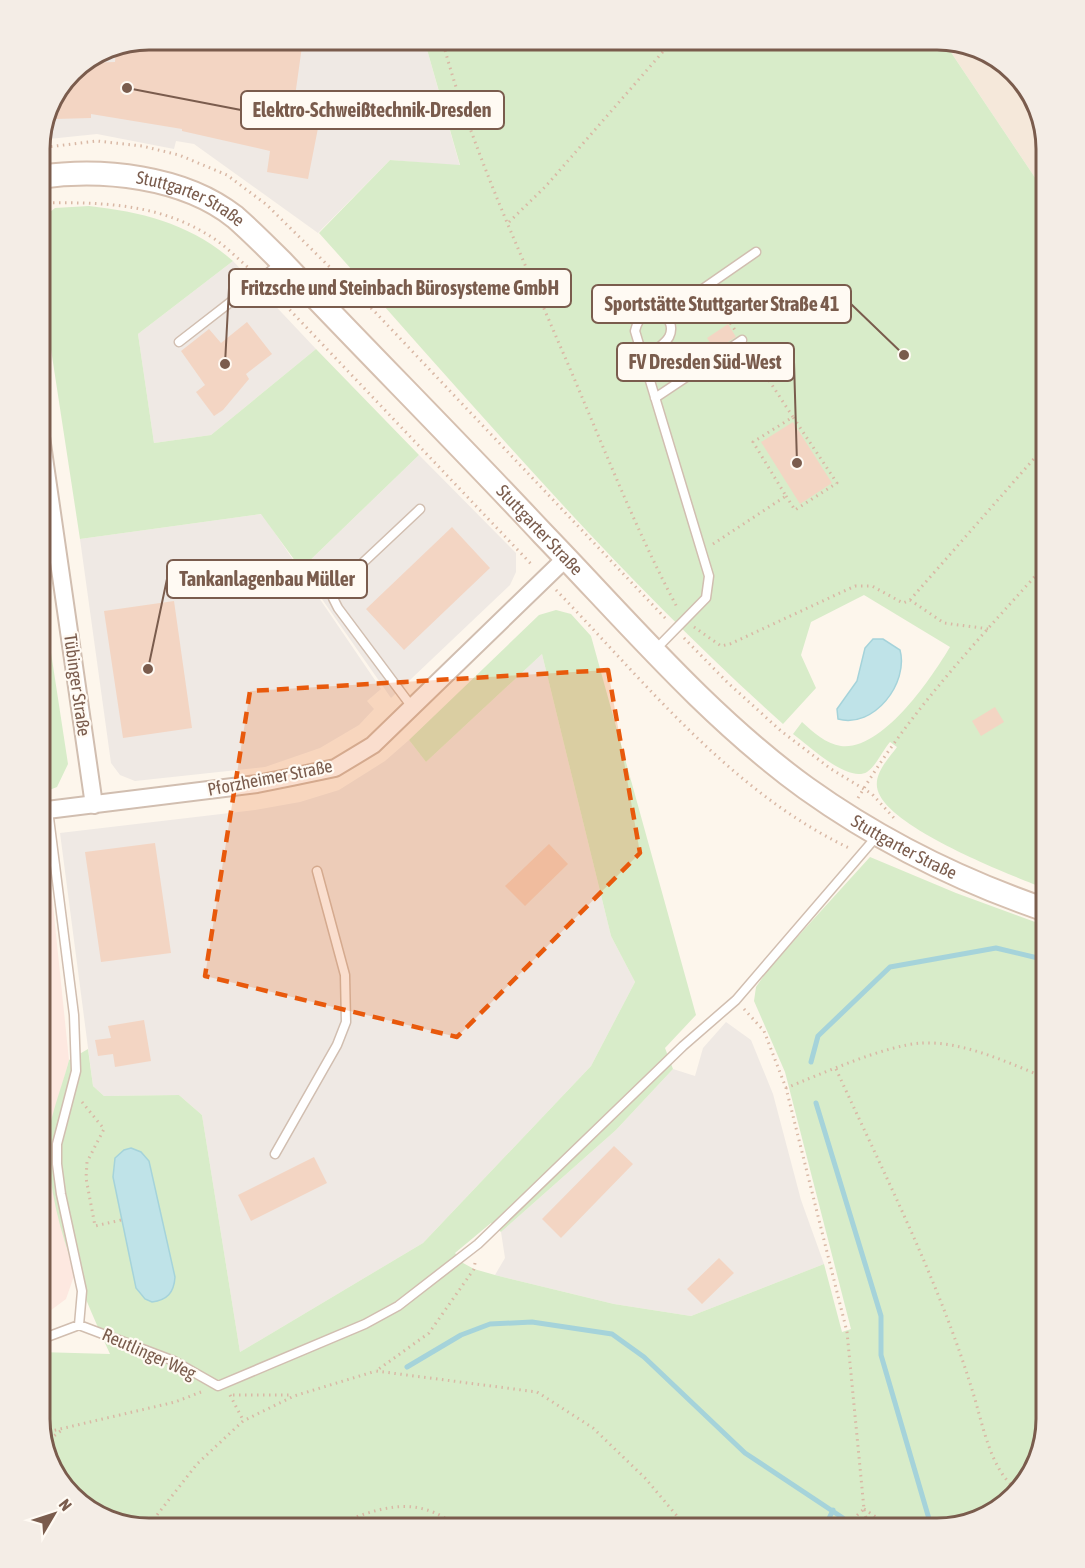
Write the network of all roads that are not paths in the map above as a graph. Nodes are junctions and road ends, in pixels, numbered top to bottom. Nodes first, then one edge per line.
1 (50, 176) edge
2 (756, 252) dead end
3 (282, 262) junction
4 (665, 315) junction
5 (742, 340) road end
6 (178, 342) dead end
7 (643, 358) junction
8 (655, 398) junction
9 (50, 499) edge
10 (420, 509) dead end
11 (566, 558) junction
12 (655, 651) junction
13 (412, 707) junction
14 (94, 805) junction
15 (50, 810) edge
16 (878, 836) junction
17 (50, 852) edge
18 (317, 872) dead end
19 (1036, 906) edge
20 (275, 1154) dead end
21 (79, 1325) junction
22 (50, 1336) edge

1 - 3 main road, Stuttgarter Straße
2 - 4 lane
3 - 6 lane
3 - 11 main road, Stuttgarter Straße
4 - 7 lane
4 - 7 lane
5 - 8 lane
7 - 8 lane
8 - 12 lane
9 - 14 street, Tübinger Straße
10 - 13 lane
11 - 12 main road, Stuttgarter Straße
11 - 13 street, Pforzheimer Straße
12 - 16 main road, Stuttgarter Straße
13 - 14 street, Pforzheimer Straße
14 - 15 street, Pforzheimer Straße
16 - 19 main road, Stuttgarter Straße
16 - 21 lane, Reutlinger Weg
17 - 21 lane, Reutlinger Weg
18 - 20 lane
21 - 22 lane, Reutlinger Weg

